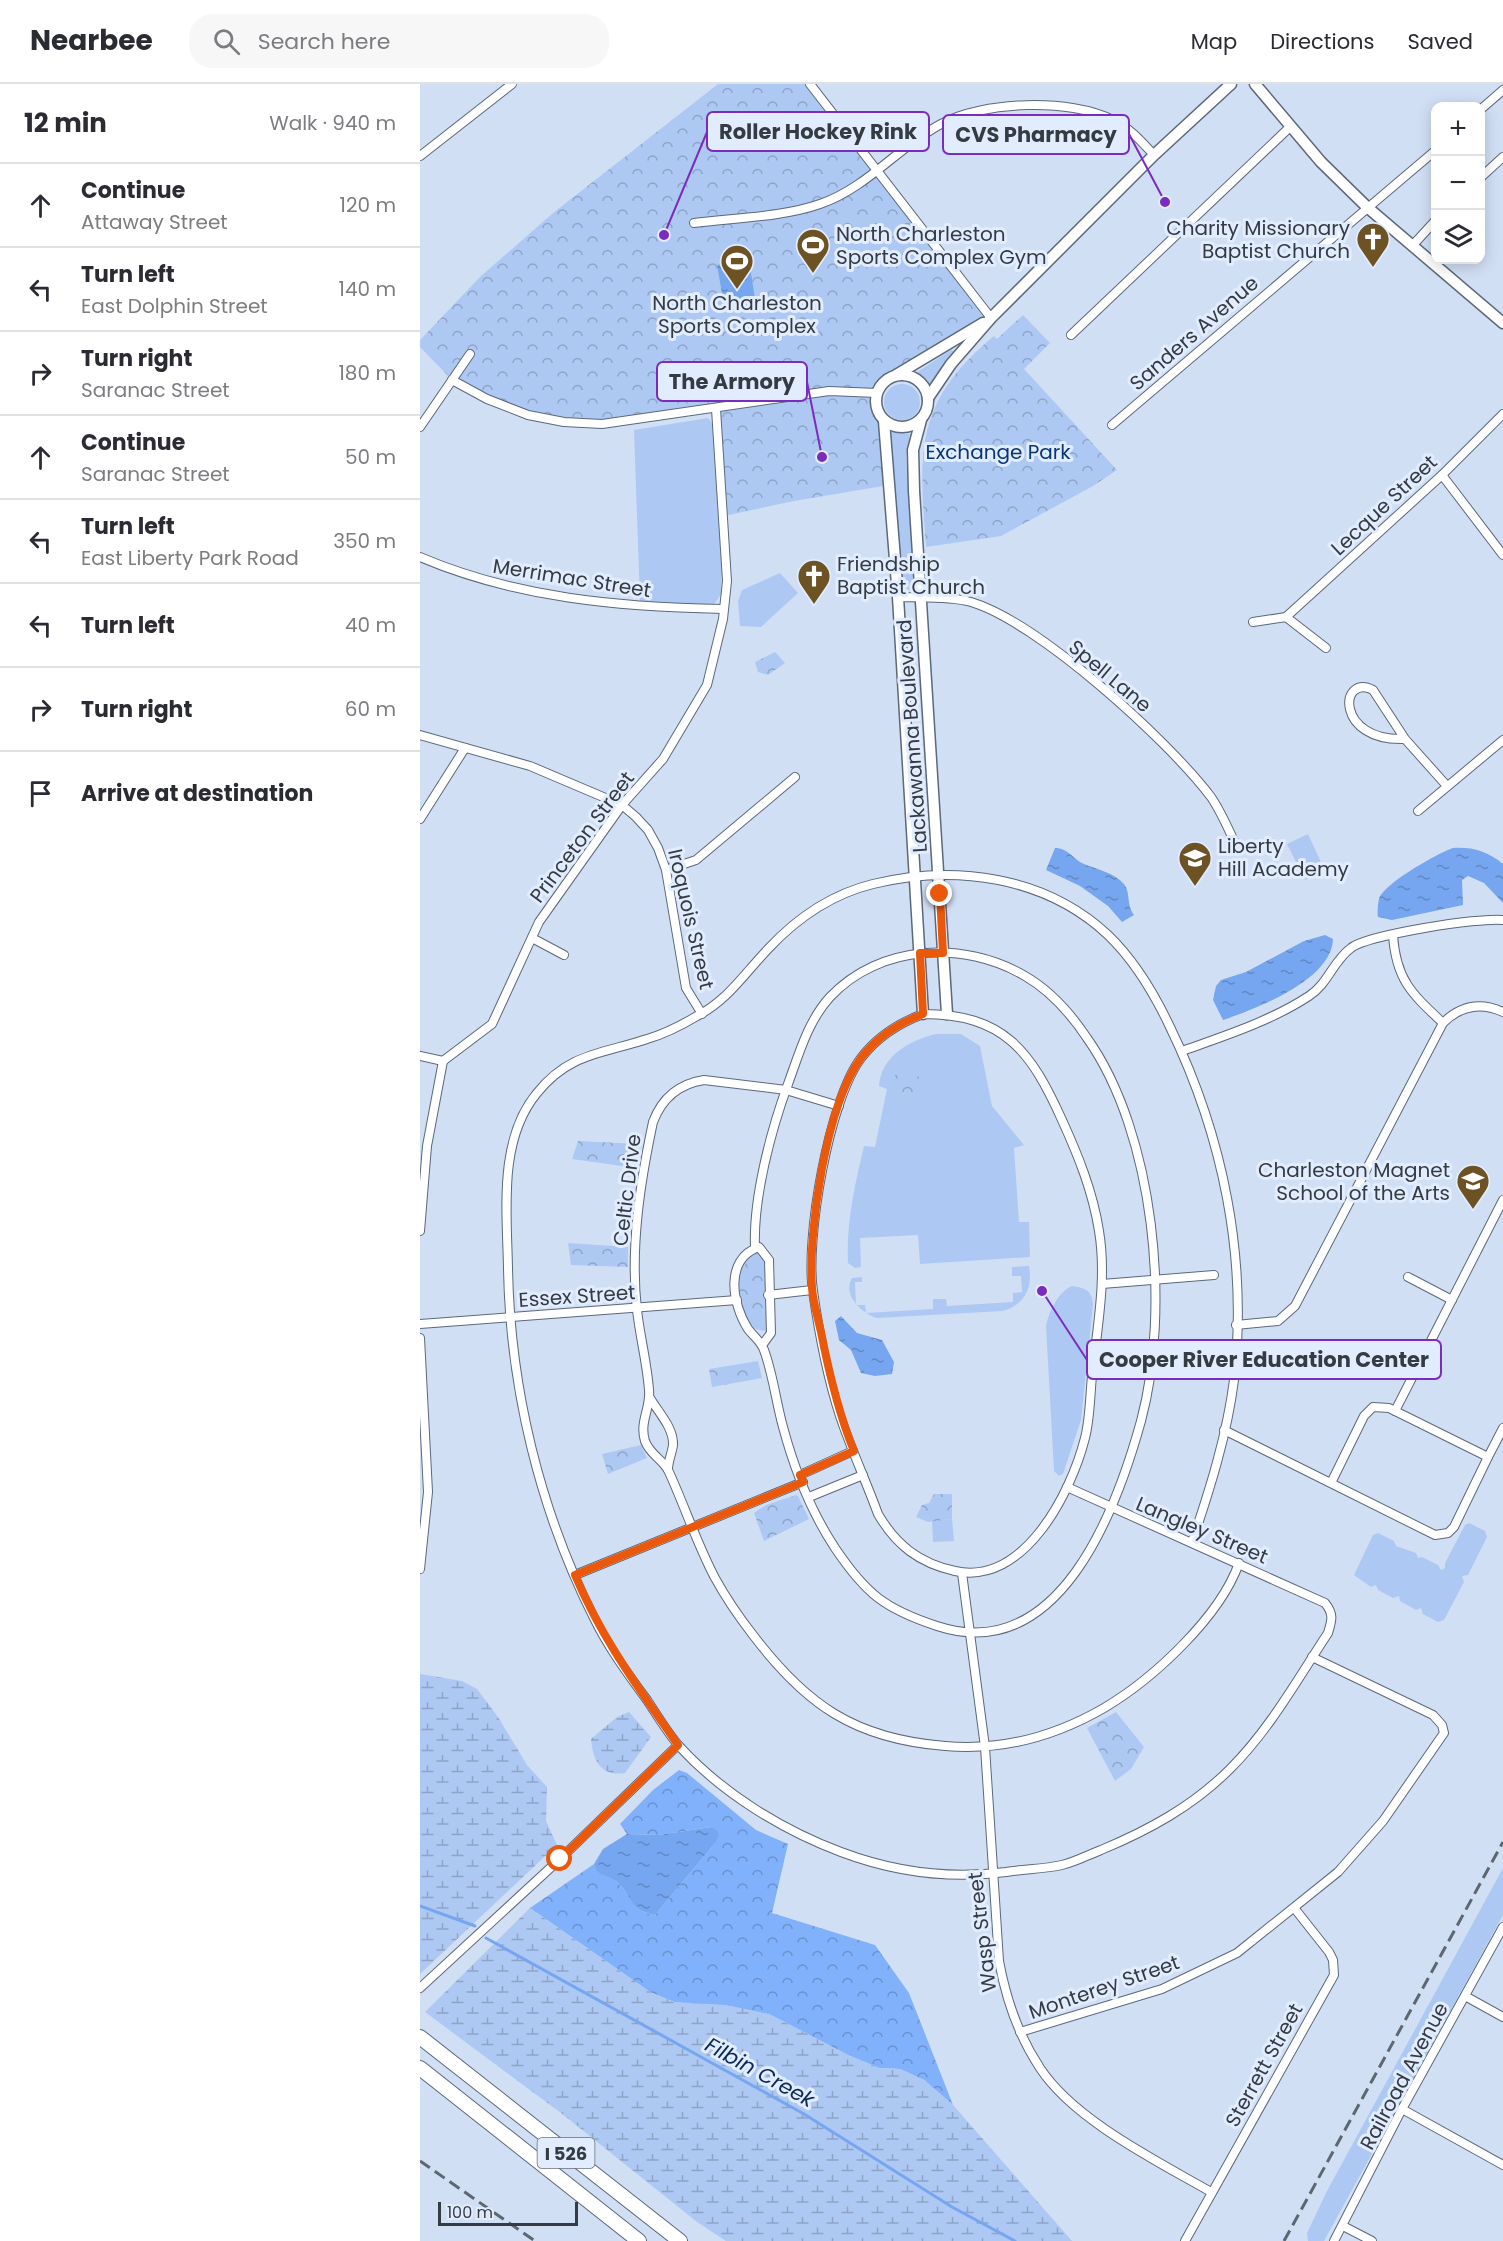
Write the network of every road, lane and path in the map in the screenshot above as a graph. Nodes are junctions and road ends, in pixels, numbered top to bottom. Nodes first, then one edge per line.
1 (512, 84) edge
2 (810, 84) edge
3 (1231, 84) edge
4 (1256, 84) edge
5 (1503, 90) edge
6 (1485, 106) edge
7 (1290, 127) junction
8 (1431, 154) edge
9 (1154, 155) junction
10 (420, 156) edge
11 (1503, 157) edge
12 (878, 171) junction
13 (1485, 173) edge
14 (1367, 207) junction
15 (694, 223) dead end
16 (1431, 225) edge
17 (1412, 246) junction
18 (991, 318) junction
19 (1503, 323) edge
20 (1071, 335) dead end
21 (470, 354) dead end
22 (893, 376) junction
23 (452, 381) junction
24 (877, 393) junction
25 (928, 398) junction
26 (717, 409) junction
27 (1503, 414) edge
28 (921, 420) junction
29 (884, 421) junction
30 (1113, 424) dead end
31 (420, 427) edge
32 (1442, 475) junction
33 (1503, 555) edge
34 (420, 557) edge
35 (898, 597) junction
36 (921, 598) junction
37 (723, 609) junction
38 (1286, 617) junction
39 (1253, 622) dead end
40 (1326, 648) dead end
41 (420, 735) edge
42 (1405, 739) junction
43 (1503, 740) edge
44 (465, 748) junction
45 (795, 777) dead end
46 (1447, 786) junction
47 (622, 805) junction
48 (1418, 811) dead end
49 (420, 819) edge
50 (1234, 841) dead end
51 (666, 870) junction
52 (939, 873) junction
53 (915, 875) junction
54 (1503, 920) edge
55 (1393, 935) junction
56 (532, 938) junction
57 (920, 953) junction
58 (943, 953) junction
59 (564, 956) dead end
60 (1503, 1012) edge
61 (702, 1014) junction
62 (923, 1014) junction
63 (947, 1014) junction
64 (1443, 1023) junction
65 (1182, 1051) junction
66 (420, 1056) edge
67 (443, 1061) junction
68 (786, 1090) junction
69 (839, 1106) junction
70 (1503, 1200) edge
71 (420, 1231) edge
72 (755, 1247) junction
73 (1214, 1275) dead end
74 (1408, 1277) dead end
75 (1154, 1280) junction
76 (1102, 1284) junction
77 (812, 1290) junction
78 (768, 1295) junction
79 (737, 1300) junction
80 (1452, 1300) junction
81 (637, 1308) junction
82 (509, 1317) junction
83 (420, 1324) edge
84 (1236, 1325) junction
85 (420, 1338) edge
86 (763, 1344) junction
87 (650, 1398) junction
88 (1395, 1411) junction
89 (1503, 1428) edge
90 (1224, 1430) junction
91 (854, 1451) junction
92 (1488, 1457) junction
93 (668, 1469) junction
94 (863, 1474) junction
95 (801, 1479) junction
96 (1331, 1483) junction
97 (1067, 1487) junction
98 (809, 1497) junction
99 (1112, 1507) junction
100 (690, 1527) junction
101 (1192, 1542) junction
102 (1239, 1563) junction
103 (420, 1569) edge
104 (962, 1573) junction
105 (575, 1575) junction
106 (971, 1633) junction
107 (1312, 1657) junction
108 (678, 1745) junction
109 (985, 1747) junction
110 (991, 1874) junction
111 (1295, 1909) junction
112 (1503, 1926) edge
113 (420, 1988) edge
114 (1465, 1996) junction
115 (1503, 2017) edge
116 (1020, 2032) junction
117 (420, 2037) edge
118 (420, 2068) edge
119 (1402, 2109) junction
120 (1503, 2164) edge
121 (1211, 2192) junction
122 (1343, 2226) junction
123 (639, 2241) edge
124 (680, 2241) edge
125 (1185, 2241) edge
126 (1334, 2241) edge
127 (1372, 2241) edge

1 - 10 street
2 - 12 street
3 - 9 street
4 - 7 street
5 - 6 street
7 - 14 street
7 - 20 street
8 - 14 street, Sanders Avenue
9 - 12 street
9 - 18 street
11 - 13 street
12 - 15 street
12 - 18 street
14 - 17 street
14 - 30 street, Sanders Avenue
16 - 17 street
17 - 19 street
18 - 22 street
18 - 25 street
21 - 23 street
22 - 24 street
22 - 25 street
23 - 26 street
23 - 31 street
24 - 26 street
24 - 29 street
25 - 28 street
26 - 37 street, Princeton Street
27 - 32 street, Lecque Street
28 - 29 street
28 - 36 street, Lackawanna Boulevard
29 - 35 street, Lackawanna Boulevard
32 - 33 street
32 - 38 street, Lecque Street
34 - 37 street, Merrimac Street
35 - 36 street, Spell Lane
35 - 53 street, Lackawanna Boulevard
36 - 50 street, Spell Lane
36 - 52 street, Lackawanna Boulevard
37 - 47 street, Princeton Street
38 - 39 street
38 - 40 street
41 - 44 street, Iroquois Street
42 - 42 street
42 - 46 street
43 - 46 street
44 - 47 street, Iroquois Street
44 - 49 street
45 - 51 street
46 - 48 street
47 - 51 street, Iroquois Street
47 - 56 street, Princeton Street
51 - 61 street, Iroquois Street
52 - 53 street
52 - 58 street, Lackawanna Boulevard
52 - 65 street
53 - 57 street, Lackawanna Boulevard
53 - 61 street
54 - 55 street
55 - 64 street
55 - 65 street
56 - 59 street
56 - 67 street, Princeton Street
57 - 58 street
57 - 62 street, Lackawanna Boulevard
57 - 68 street
58 - 63 street, Lackawanna Boulevard
58 - 75 street
60 - 64 street
61 - 82 street
62 - 63 street
62 - 69 street
63 - 76 street
64 - 84 street
65 - 84 street
66 - 67 street
67 - 71 street
68 - 69 street, Celtic Drive
68 - 72 street
68 - 81 street, Celtic Drive
69 - 77 street
70 - 80 street
72 - 78 street
72 - 79 street
73 - 75 street
74 - 80 street
75 - 76 street
75 - 99 street
76 - 97 street
77 - 78 street
77 - 91 street
78 - 86 street
79 - 81 street, Essex Street
79 - 86 street
80 - 88 street
81 - 82 street, Essex Street
81 - 87 street, Celtic Drive
82 - 83 street, Essex Street
82 - 105 street
84 - 90 street
85 - 103 street
86 - 95 street
87 - 93 street, Celtic Drive
87 - 93 street, Celtic Drive
88 - 92 street
88 - 96 street
89 - 92 street
90 - 96 street
90 - 101 street
91 - 94 street
91 - 95 street
92 - 96 street
93 - 100 street, Celtic Drive
94 - 98 street
94 - 104 street
95 - 98 street
95 - 100 street
97 - 99 street, Langley Street
97 - 104 street
98 - 106 street
99 - 101 street, Langley Street
99 - 106 street
100 - 105 street
100 - 109 street, Celtic Drive
101 - 102 street, Langley Street
102 - 107 street, Langley Street
102 - 109 street, Celtic Drive
104 - 106 street, Wasp Street
105 - 108 street
106 - 109 street, Wasp Street
107 - 110 street
107 - 111 street, Monterey Street
108 - 110 street
108 - 113 street
109 - 110 street, Wasp Street
110 - 116 street, Wasp Street
111 - 116 street, Monterey Street
111 - 121 street, Sterrett Street
112 - 114 street, Railroad Avenue
114 - 115 street
114 - 119 street, Railroad Avenue
116 - 121 street, Wasp Street
117 - 124 highway, I 526
118 - 123 highway, I 526
119 - 120 street
119 - 122 street, Railroad Avenue
121 - 125 street, Sterrett Street
122 - 126 street, Railroad Avenue
122 - 127 street

